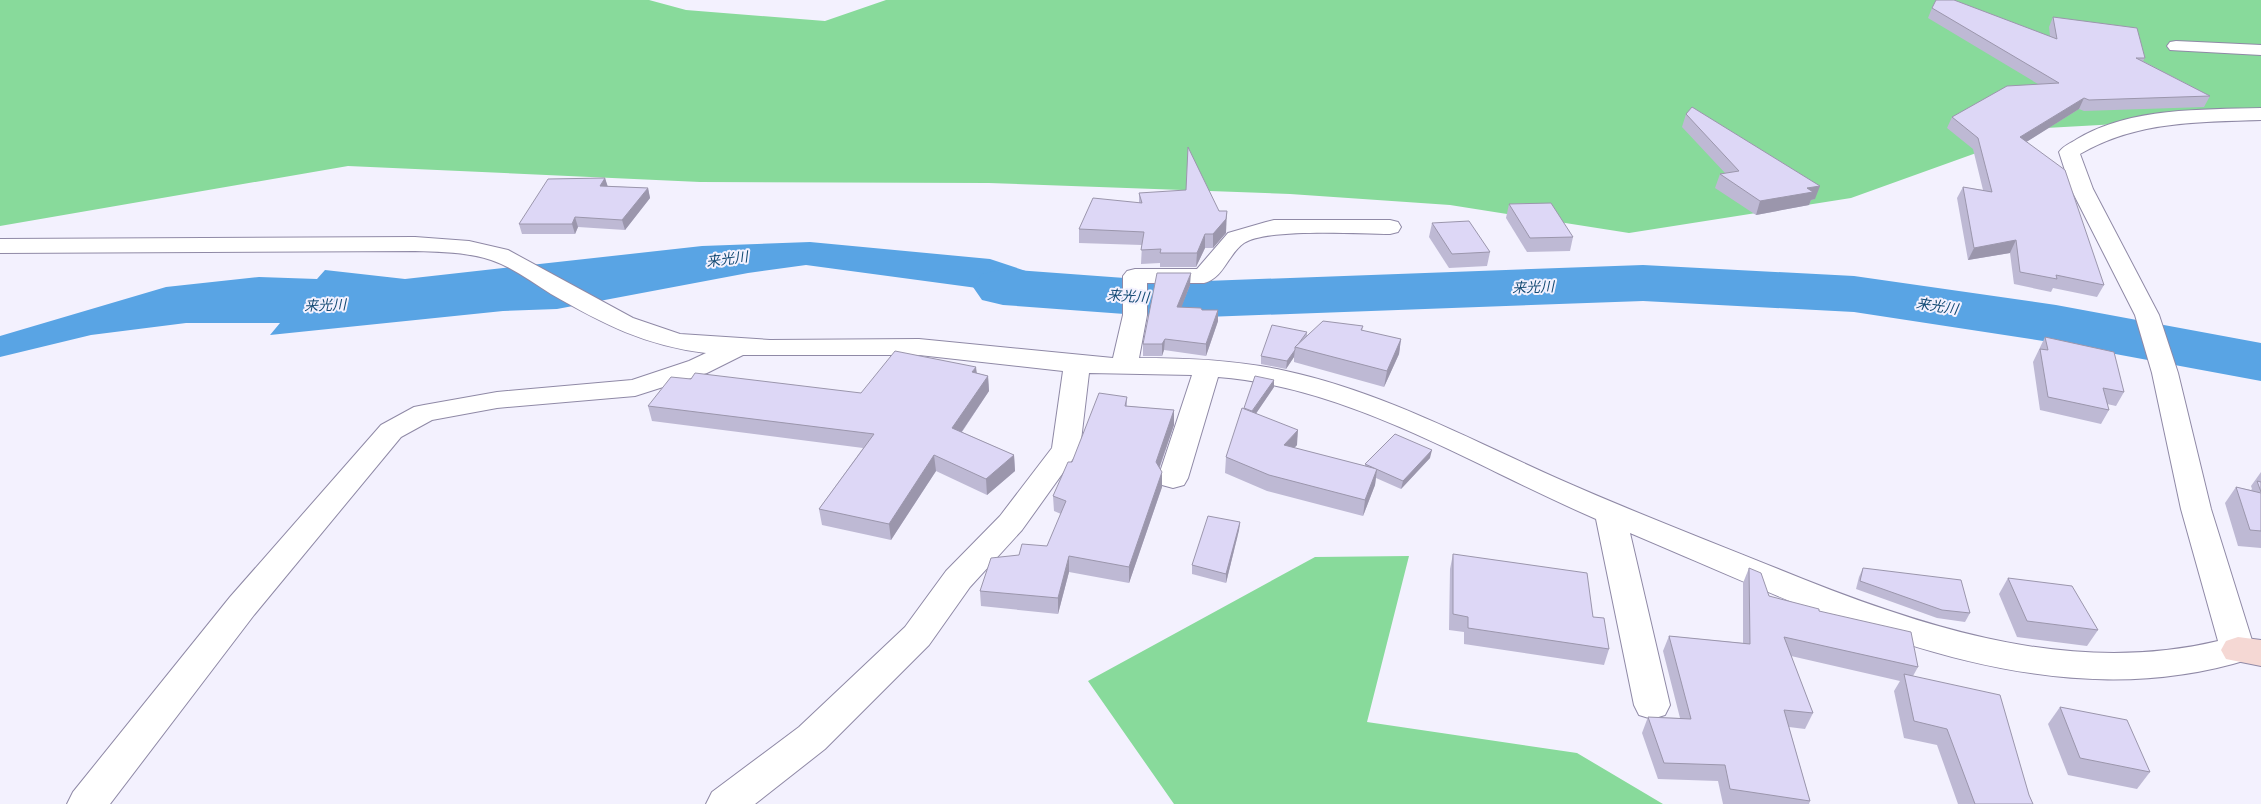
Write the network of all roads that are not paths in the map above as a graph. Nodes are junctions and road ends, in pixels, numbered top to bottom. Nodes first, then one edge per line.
1 (2176, 46) dead end
2 (2261, 50) edge
3 (2261, 114) edge
4 (1390, 227) dead end
5 (0, 246) edge
6 (737, 348) junction
7 (1077, 364) junction
8 (1124, 366) junction
9 (1207, 368) junction
10 (1173, 478) dead end
11 (1610, 512) junction
12 (2250, 651) edge
13 (1652, 705) dead end
14 (86, 804) edge
15 (726, 804) edge

1 - 2 street
3 - 12 street
4 - 8 street
5 - 6 street
6 - 7 street
6 - 14 street
7 - 8 street
7 - 15 street
8 - 9 street
9 - 10 street
9 - 11 street
11 - 12 street
11 - 13 street

